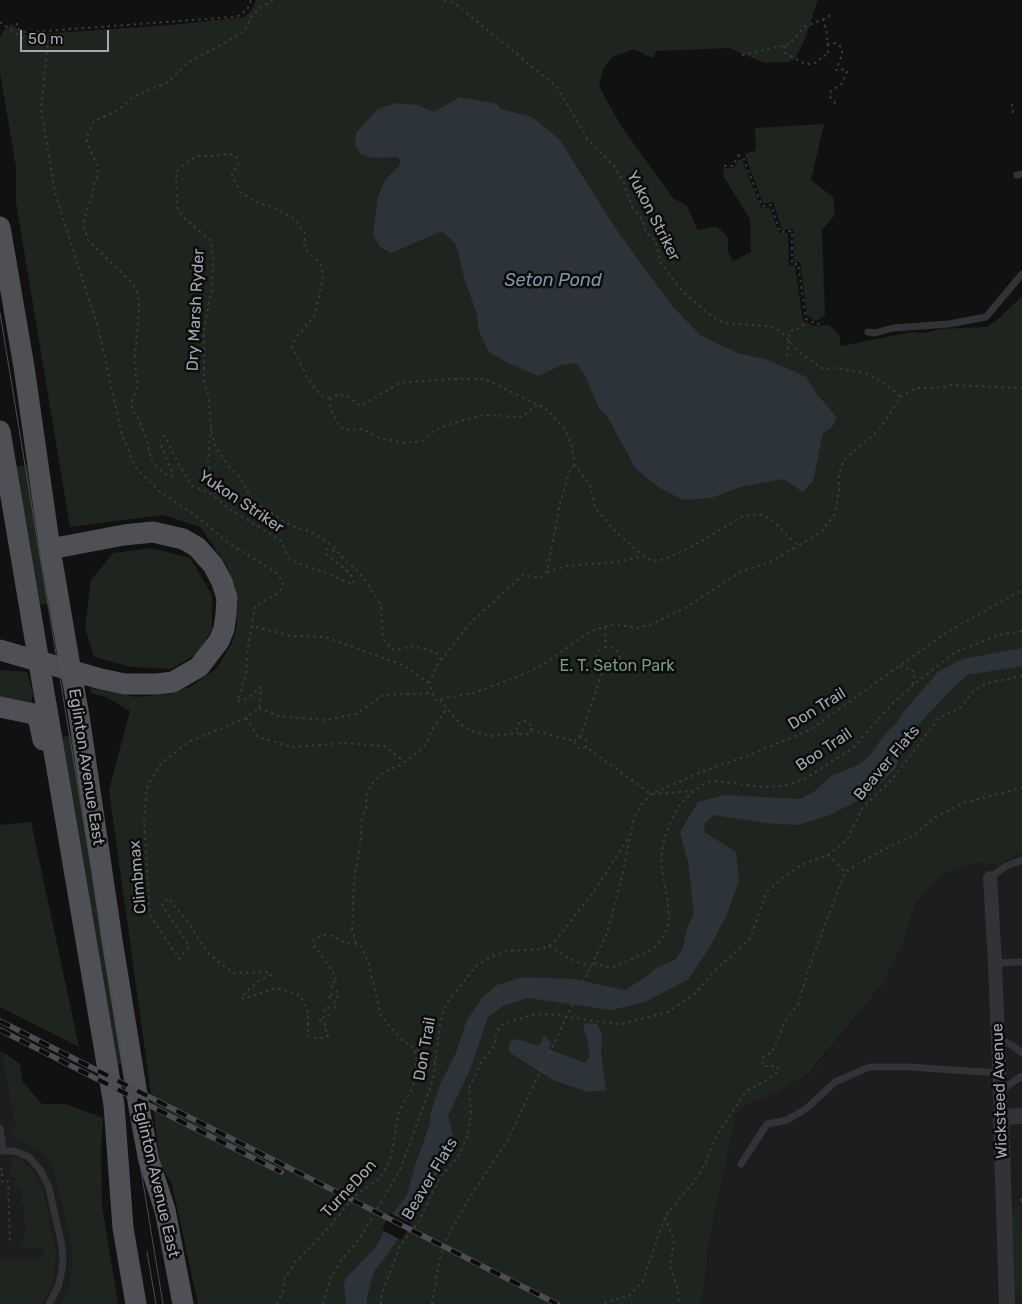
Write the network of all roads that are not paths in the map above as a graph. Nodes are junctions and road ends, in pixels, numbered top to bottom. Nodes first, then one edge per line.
1 (0, 227) edge
2 (1022, 274) edge
3 (868, 332) dead end
4 (0, 431) edge
5 (50, 549) junction
6 (0, 650) edge
7 (0, 707) edge
8 (1022, 860) edge
9 (74, 867) junction
10 (990, 878) joint
11 (1022, 962) edge
12 (995, 963) junction
13 (998, 1038) junction
14 (1022, 1053) edge
15 (999, 1073) junction
16 (1022, 1076) edge
17 (1000, 1092) junction
18 (1022, 1116) edge
19 (1000, 1117) junction
20 (0, 1128) edge
21 (1, 1151) edge
22 (741, 1164) dead end
23 (49, 1304) edge
24 (136, 1304) edge
25 (183, 1304) edge
26 (1007, 1304) edge

1 - 5 main road, Eglinton Avenue East
2 - 3 lane
4 - 9 main road, Eglinton Avenue East, bridge
5 - 6 main road
5 - 25 main road, Eglinton Avenue East, bridge
7 - 9 main road
8 - 10 lane
9 - 24 main road, Eglinton Avenue East
10 - 12 street, Wicksteed Avenue
11 - 12 lane
12 - 13 street, Wicksteed Avenue
13 - 14 lane
13 - 15 street, Wicksteed Avenue
15 - 17 street, Wicksteed Avenue
15 - 22 lane
16 - 17 lane
17 - 19 street, Wicksteed Avenue
18 - 19 street
19 - 26 street, Wicksteed Avenue
20 - 21 lane
21 - 23 lane

